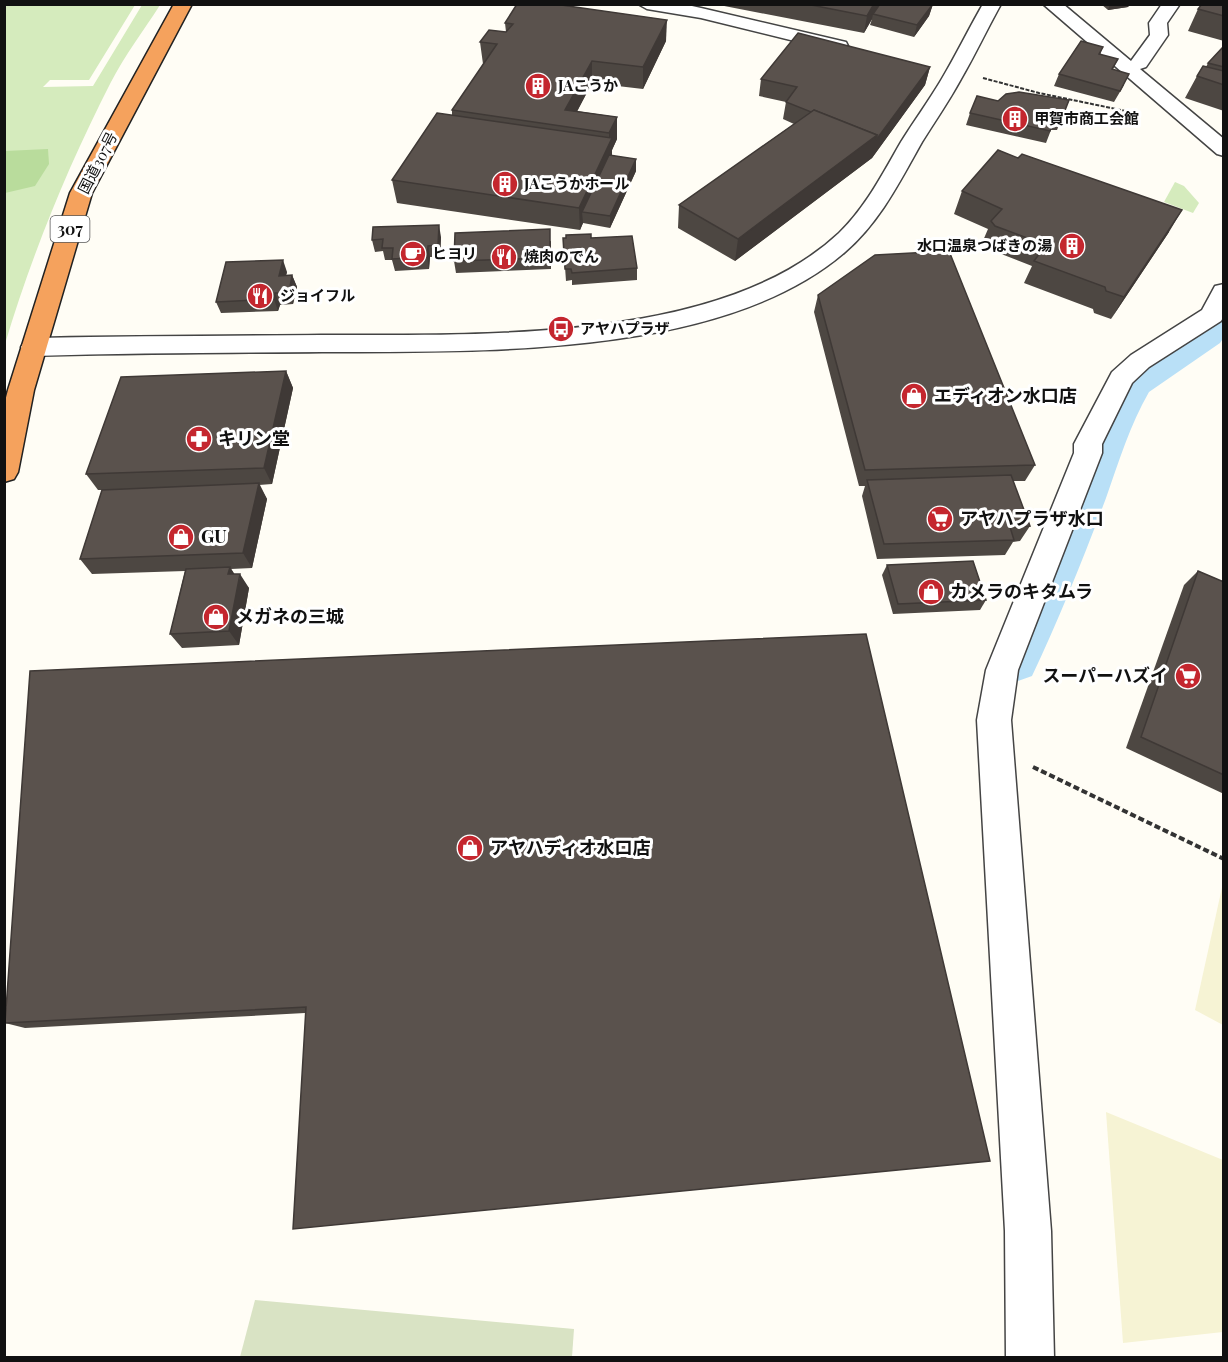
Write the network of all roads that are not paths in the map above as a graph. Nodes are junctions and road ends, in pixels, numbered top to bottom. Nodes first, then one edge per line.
1 (183, 4) edge
2 (647, 4) edge
3 (992, 4) edge
4 (1052, 4) edge
5 (1171, 4) edge
6 (762, 27) junction
7 (752, 43) dead end
8 (860, 51) edge
9 (1139, 63) dead end
10 (1192, 124) junction
11 (1224, 127) edge
12 (1224, 150) edge
13 (1224, 292) edge
14 (34, 347) junction
15 (4, 472) edge
16 (1030, 1358) edge

1 - 14 highway, 国道307号 / 307
2 - 6 street
3 - 14 street
4 - 10 street
5 - 9 street
6 - 7 street
6 - 8 street
10 - 11 street
10 - 12 street
13 - 16 street
14 - 15 highway, 国道307号 / 307

